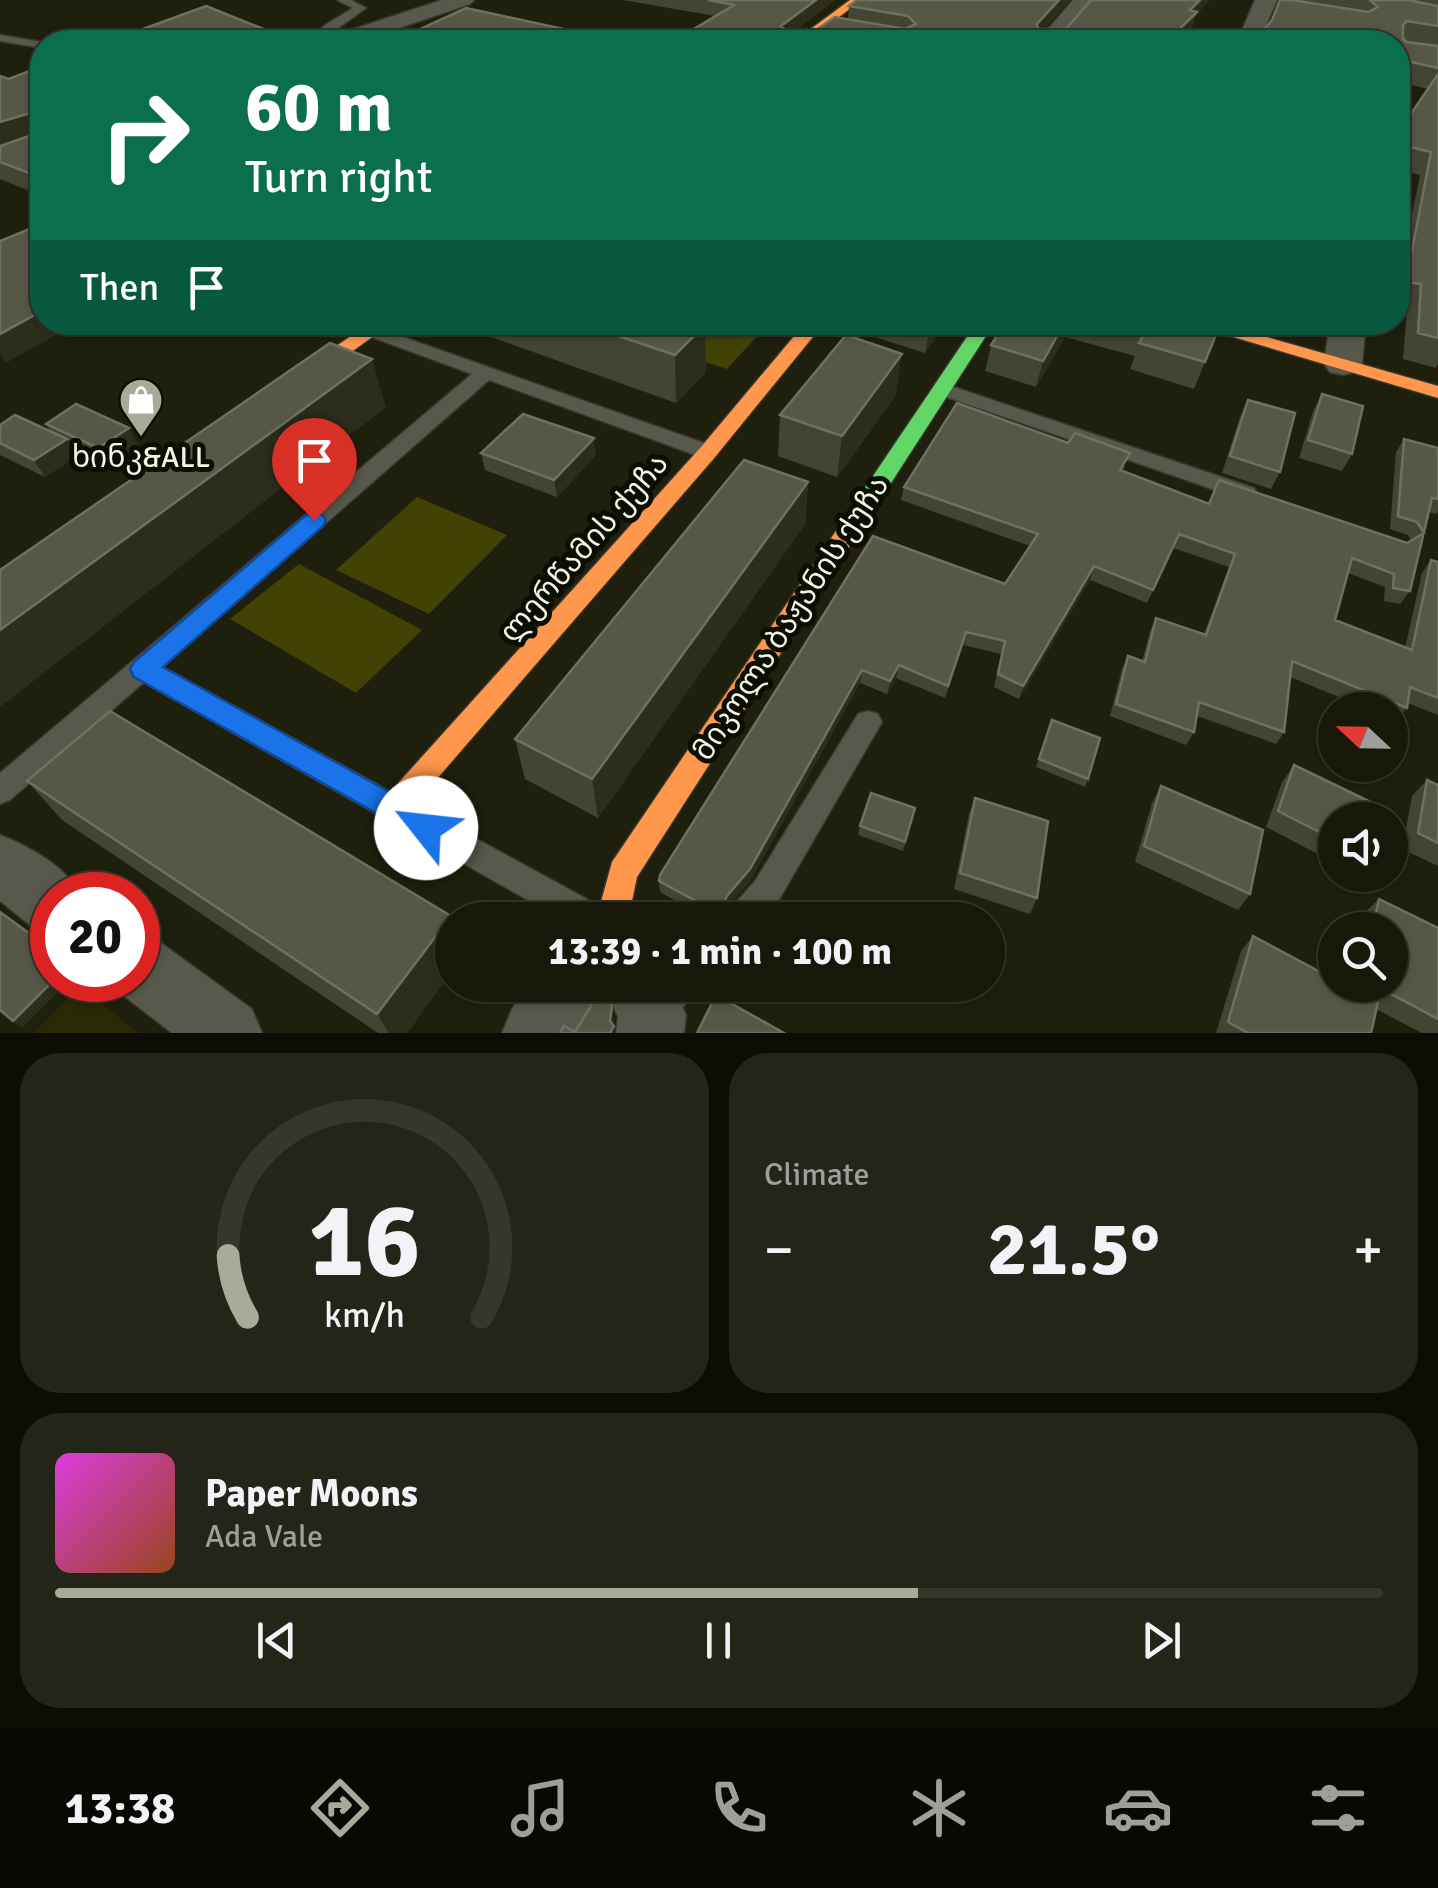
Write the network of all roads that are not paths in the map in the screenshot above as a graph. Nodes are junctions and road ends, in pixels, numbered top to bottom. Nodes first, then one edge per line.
1 (342, 0) edge
2 (463, 0) edge
3 (857, 0) edge
4 (1084, 0) edge
5 (1270, 7) edge
6 (327, 30) edge
7 (374, 30) edge
8 (821, 30) edge
9 (1058, 30) edge
10 (1256, 30) edge
11 (0, 38) edge
12 (30, 42) edge
13 (366, 335) edge
14 (397, 335) edge
15 (805, 335) edge
16 (977, 335) edge
17 (1239, 335) edge
18 (1346, 335) edge
19 (1343, 364) junction
20 (486, 372) junction
21 (942, 388) junction
22 (1438, 392) edge
23 (259, 409) edge
24 (708, 452) junction
25 (1271, 502) edge
26 (143, 669) junction
27 (868, 722) dead end
28 (0, 791) edge
29 (393, 809) junction
30 (0, 864) edge
31 (30, 886) edge
32 (561, 902) edge
33 (616, 902) edge
34 (757, 902) edge
35 (160, 982) edge
36 (558, 1002) edge
37 (228, 1033) edge
38 (536, 1033) edge

1 - 6 lane
2 - 7 street
3 - 8 street
4 - 9 street
5 - 10 street
11 - 12 lane
13 - 23 street
14 - 20 lane
15 - 24 street, ლერწამის ქუჩა
16 - 21 street, მიკოლა ბაჟანის ქუჩა
17 - 19 street
18 - 19 street
19 - 22 street
20 - 24 lane
20 - 26 lane
21 - 25 lane
21 - 33 street, მიკოლა ბაჟანის ქუჩა
24 - 29 street, ლერწამის ქუჩა
26 - 28 lane
26 - 29 lane
27 - 34 lane
29 - 32 lane
30 - 31 street
35 - 37 street
36 - 38 street

